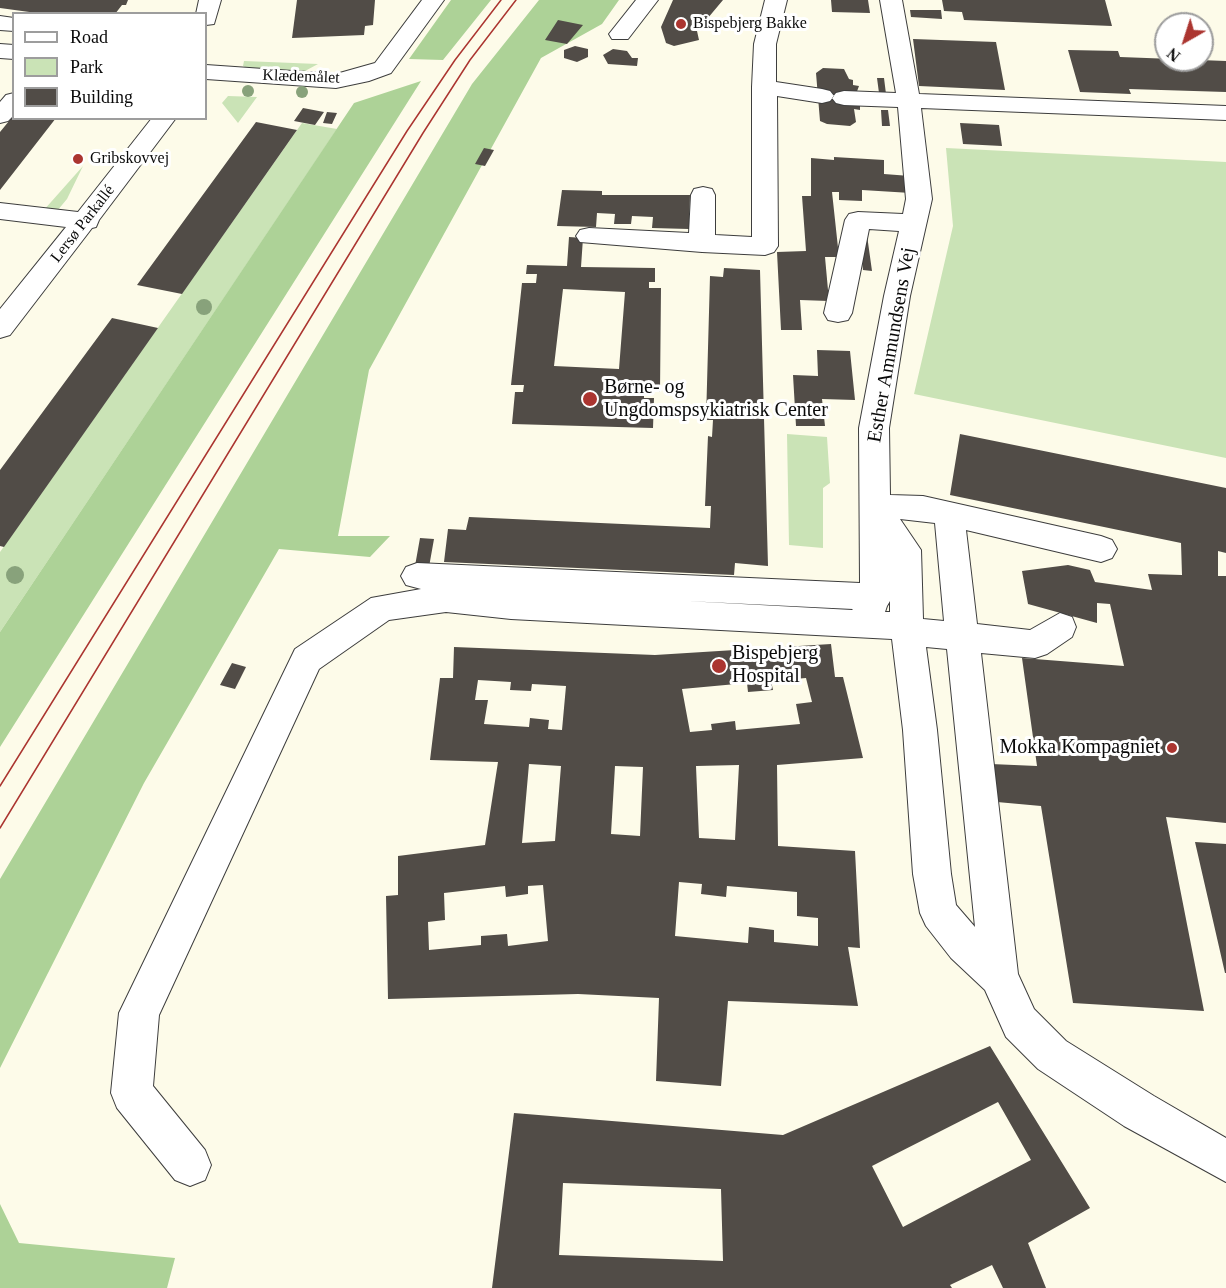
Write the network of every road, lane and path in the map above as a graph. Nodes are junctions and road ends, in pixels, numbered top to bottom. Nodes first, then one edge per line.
1 (433, 0) edge
2 (647, 0) edge
3 (776, 0) edge
4 (891, 0) edge
5 (620, 34) dead end
6 (207, 72) edge
7 (763, 87) junction
8 (909, 101) junction
9 (12, 102) edge
10 (1226, 113) edge
11 (0, 116) edge
12 (163, 120) edge
13 (704, 195) dead end
14 (0, 211) edge
15 (87, 221) junction
16 (914, 223) junction
17 (589, 236) dead end
18 (702, 243) junction
19 (838, 313) dead end
20 (0, 328) edge
21 (874, 506) junction
22 (949, 514) junction
23 (1101, 549) dead end
24 (417, 576) dead end
25 (869, 610) junction
26 (1060, 627) dead end
27 (907, 628) junction
28 (961, 636) junction
29 (999, 976) junction
30 (1226, 1161) edge
31 (190, 1165) dead end

1 - 6 street, Klædemålet
2 - 5 street
3 - 7 street
4 - 8 street, Esther Ammundsens Vej
7 - 8 street
7 - 18 street
8 - 10 street
8 - 16 street, Esther Ammundsens Vej
9 - 11 street
12 - 15 street, Lersø Parkallé
13 - 18 street
14 - 15 street
15 - 20 street, Lersø Parkallé
16 - 19 street
16 - 21 street, Esther Ammundsens Vej
17 - 18 street
21 - 22 street
21 - 25 street, Esther Ammundsens Vej
21 - 27 street
22 - 23 street
22 - 28 street
24 - 25 street
25 - 27 street
25 - 31 street
26 - 28 street
27 - 28 street
27 - 29 street
28 - 29 street
29 - 30 street

